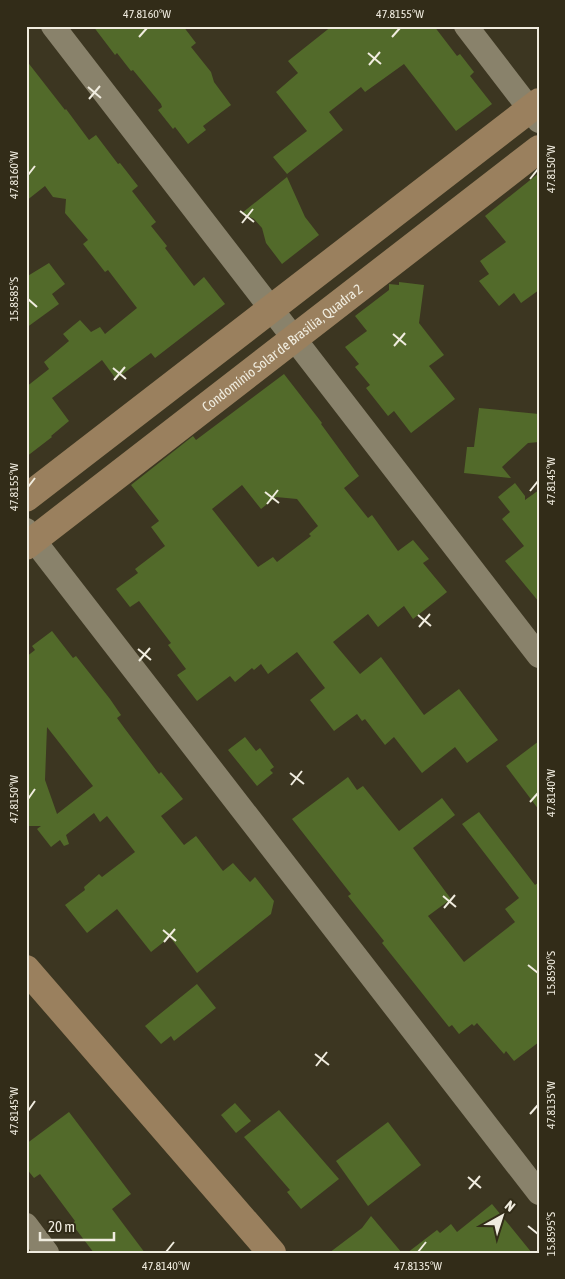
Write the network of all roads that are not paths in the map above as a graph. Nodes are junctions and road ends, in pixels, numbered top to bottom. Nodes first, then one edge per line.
1 (53, 26) edge
2 (466, 26) edge
3 (536, 111) edge
4 (539, 149) edge
5 (272, 308) junction
6 (294, 338) junction
7 (26, 498) edge
8 (29, 539) edge
9 (539, 656) edge
10 (26, 969) edge
11 (539, 1193) edge
12 (26, 1225) edge
13 (47, 1253) edge
14 (272, 1253) edge

1 - 5 street
2 - 3 street
3 - 5 street
4 - 6 street, Condomínio Solar de Brasilia, Quadra 2
5 - 6 street
5 - 7 street
6 - 8 street, Condomínio Solar de Brasilia, Quadra 2
6 - 9 street
8 - 11 street
10 - 14 street
12 - 13 street

